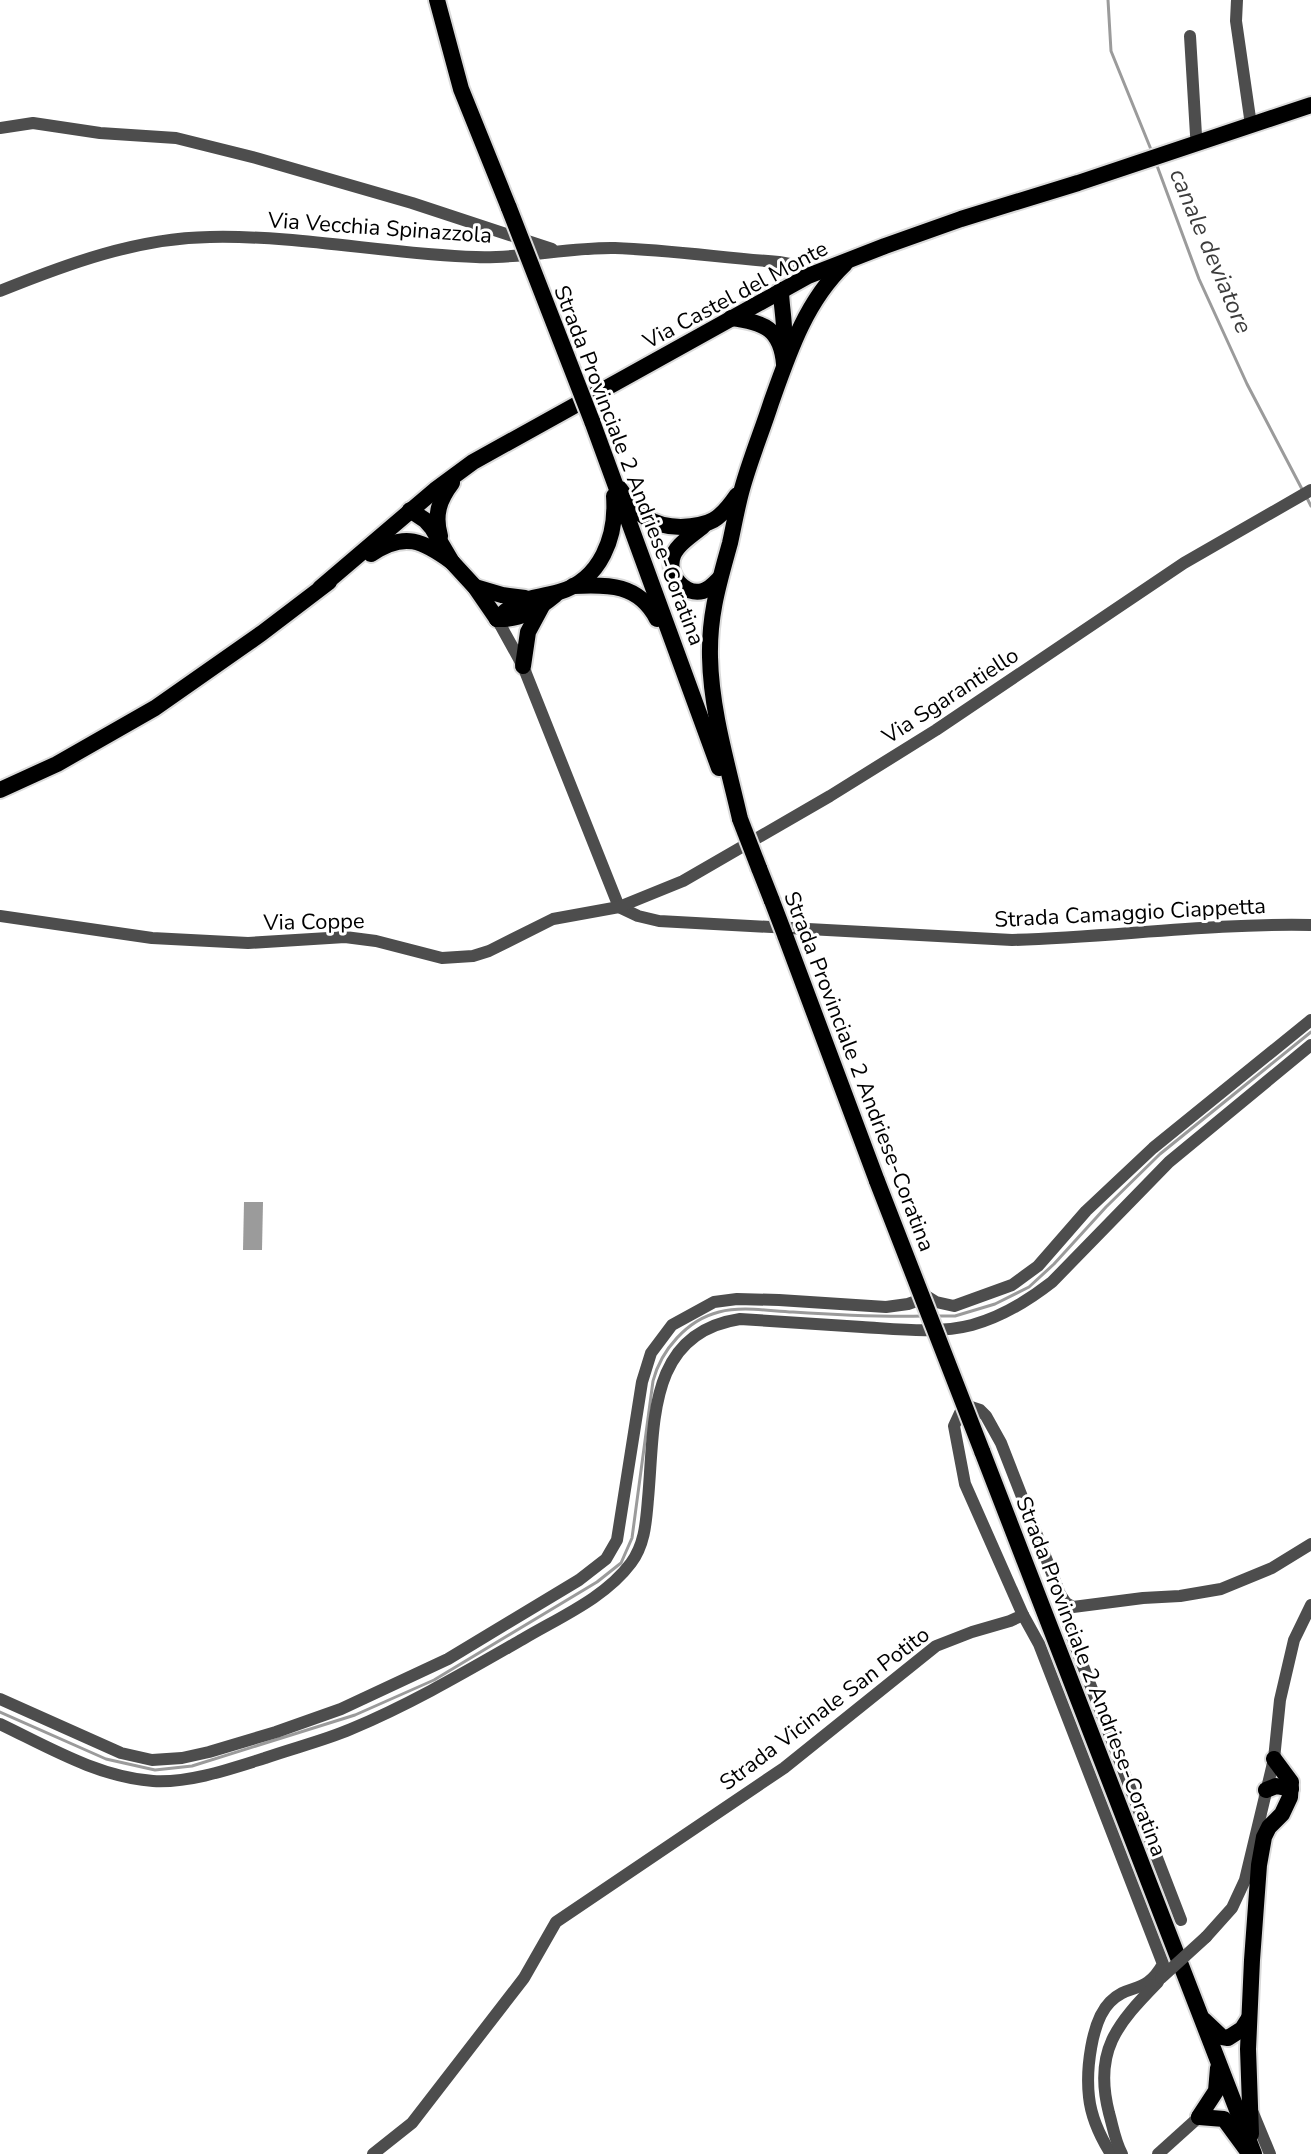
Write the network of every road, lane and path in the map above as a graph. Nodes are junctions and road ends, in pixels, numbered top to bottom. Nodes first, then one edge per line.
1 (437, 0) edge
2 (1237, 0) edge
3 (1190, 36) dead end
4 (1311, 105) edge
5 (1251, 125) junction
6 (0, 128) edge
7 (1198, 143) junction
8 (498, 231) junction
9 (557, 251) junction
10 (506, 256) junction
11 (851, 259) junction
12 (808, 276) junction
13 (781, 290) junction
14 (0, 291) edge
15 (731, 318) junction
16 (802, 322) junction
17 (783, 358) junction
18 (461, 471) junction
19 (612, 478) junction
20 (742, 488) junction
21 (1311, 490) edge
22 (410, 510) junction
23 (703, 526) junction
24 (436, 545) junction
25 (719, 579) junction
26 (475, 587) junction
27 (320, 588) junction
28 (566, 589) junction
29 (534, 602) junction
30 (497, 619) junction
31 (679, 659) junction
32 (523, 666) junction
33 (0, 790) edge
34 (740, 819) junction
35 (619, 907) junction
36 (0, 916) edge
37 (1311, 925) edge
38 (1311, 1020) edge
39 (1311, 1045) edge
40 (1269, 1054) junction
41 (1281, 1070) junction
42 (1090, 1207) junction
43 (1106, 1225) junction
44 (839, 1304) junction
45 (838, 1325) junction
46 (636, 1407) junction
47 (657, 1411) junction
48 (1311, 1544) edge
49 (542, 1601) junction
50 (1066, 1603) junction
51 (1311, 1605) edge
52 (1023, 1615) junction
53 (552, 1622) junction
54 (0, 1699) edge
55 (341, 1709) junction
56 (0, 1724) edge
57 (350, 1730) junction
58 (96, 1742) junction
59 (1274, 1759) junction
60 (86, 1764) junction
61 (1291, 1789) junction
62 (1266, 1790) junction
63 (1181, 1920) dead end
64 (1200, 2016) junction
65 (1250, 2017) junction
66 (1218, 2062) junction
67 (1199, 2117) junction
68 (1253, 2153) edge
69 (373, 2154) edge
70 (1111, 2154) edge
71 (1122, 2154) edge
72 (1158, 2154) edge

1 - 19 main road, Strada Provinciale 2 Andriese-Coratina, bridge
2 - 5 street
3 - 7 street
4 - 5 main road, Via Castel del Monte
5 - 7 main road, Via Castel del Monte
6 - 8 street
7 - 11 main road, Via Castel del Monte
8 - 9 street
8 - 10 street
9 - 10 street, Via Vecchia Spinazzola
9 - 12 street, Via Vecchia Spinazzola
10 - 14 street, Via Vecchia Spinazzola
11 - 12 main road, Via Castel del Monte
11 - 16 main road
12 - 13 main road, Via Castel del Monte
13 - 15 main road, Via Castel del Monte
13 - 16 main road
13 - 17 main road
15 - 17 main road
15 - 18 main road, Via Castel del Monte
16 - 17 main road
17 - 20 main road
18 - 22 main road, Via Castel del Monte
18 - 24 main road
19 - 23 main road
19 - 28 main road
19 - 31 main road, Strada Provinciale 2 Andriese-Coratina
20 - 23 main road
20 - 25 main road
21 - 35 street, Via Sgarantiello
22 - 24 main road
22 - 27 main road, Via Castel del Monte
23 - 25 main road
24 - 26 main road
24 - 27 main road
25 - 34 main road
26 - 29 main road
26 - 30 main road
27 - 33 main road
28 - 29 main road
28 - 31 main road
29 - 30 main road
29 - 32 main road
30 - 32 street
31 - 34 main road, Strada Provinciale 2 Andriese-Coratina
32 - 35 street
34 - 64 main road, Strada Provinciale 2 Andriese-Coratina, bridge
35 - 36 street, Via Coppe
35 - 37 street, Strada Camaggio Ciappetta
38 - 40 street
39 - 41 street
40 - 41 street
40 - 42 street
41 - 43 street
42 - 43 street
42 - 44 street
43 - 45 street
44 - 45 street
44 - 46 street
45 - 47 street
46 - 47 street
46 - 49 street
47 - 53 street
48 - 50 street
49 - 53 street
49 - 55 street
50 - 52 street
50 - 63 street
51 - 59 street
52 - 69 street, Strada Vicinale San Potito
52 - 70 street
53 - 57 street
54 - 58 street
55 - 57 street
55 - 58 street
56 - 60 street
57 - 60 street
58 - 60 street
59 - 61 main road
59 - 62 street
61 - 62 main road
61 - 65 main road
62 - 71 street, bridge
64 - 65 main road
64 - 66 main road, Strada Provinciale 2 Andriese-Coratina
65 - 68 main road
66 - 67 main road
66 - 68 main road, Strada Provinciale 2 Andriese-Coratina
67 - 68 main road
67 - 72 street

